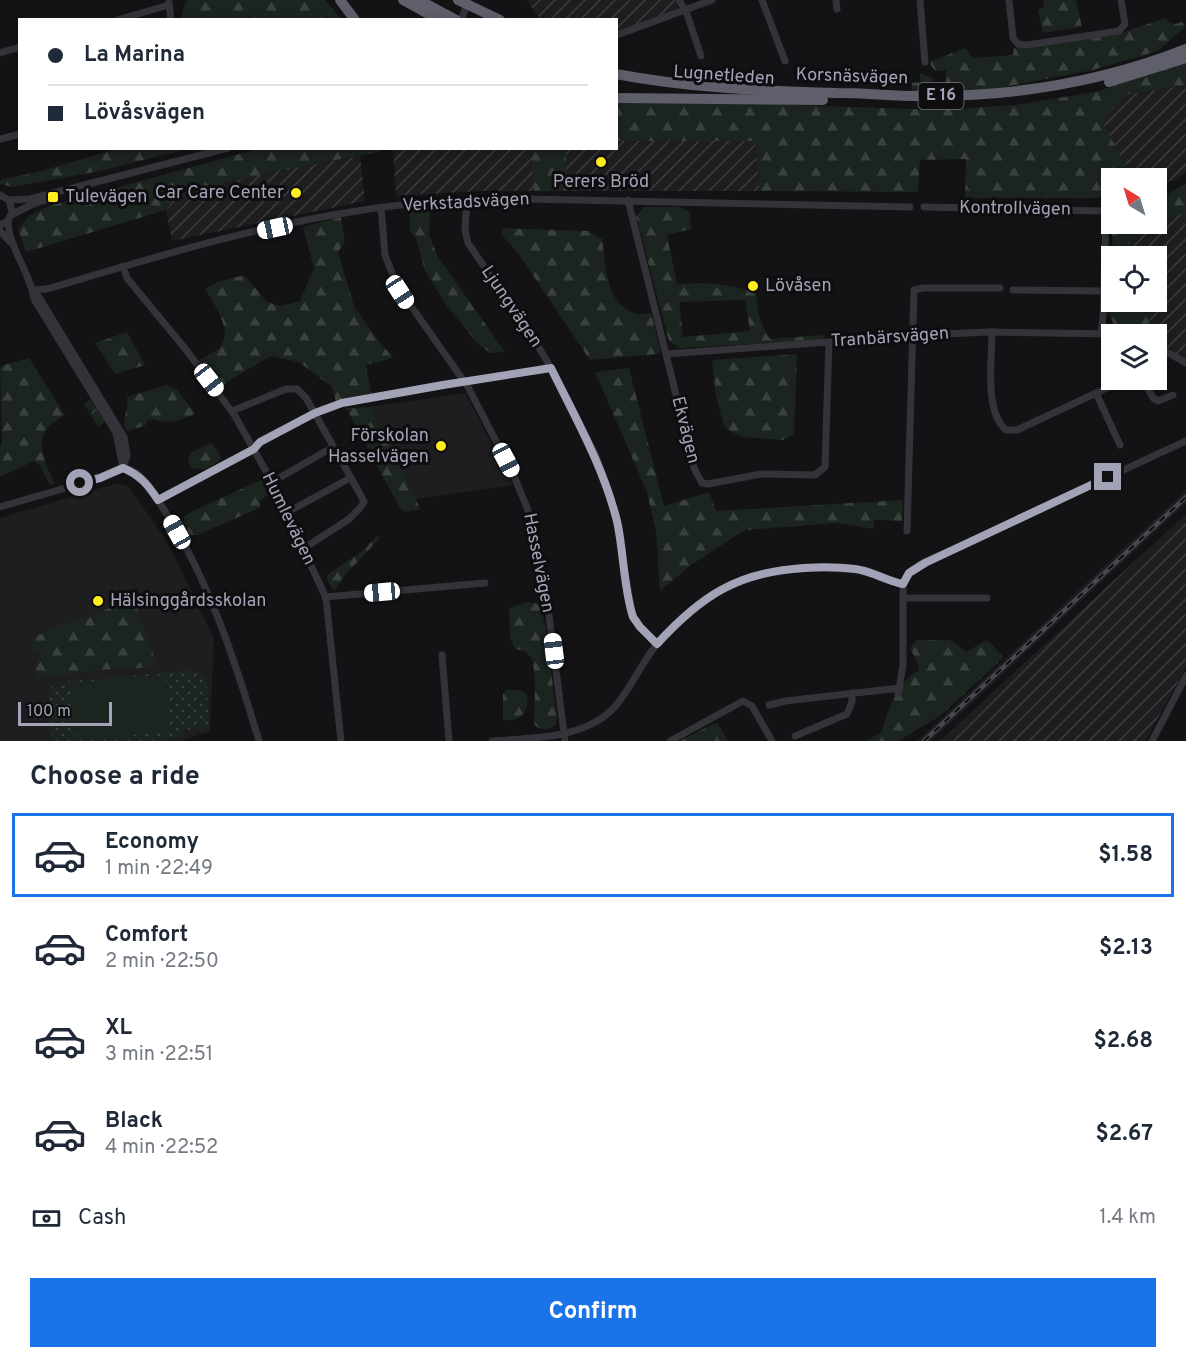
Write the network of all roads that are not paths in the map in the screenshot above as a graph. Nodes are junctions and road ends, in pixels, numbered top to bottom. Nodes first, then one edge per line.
1 (340, 0) edge
2 (403, 0) edge
3 (419, 0) edge
4 (679, 0) edge
5 (712, 0) edge
6 (762, 0) edge
7 (836, 0) edge
8 (920, 0) edge
9 (1009, 0) edge
10 (1121, 0) edge
11 (169, 2) edge
12 (465, 2) edge
13 (837, 9) dead end
14 (684, 10) junction
15 (431, 11) junction
16 (123, 18) edge
17 (171, 18) edge
18 (354, 18) edge
19 (437, 18) edge
20 (450, 18) edge
21 (461, 18) edge
22 (496, 18) edge
23 (618, 34) edge
24 (18, 48) edge
25 (1186, 49) edge
26 (0, 53) edge
27 (701, 56) dead end
28 (1186, 58) edge
29 (785, 61) dead end
30 (925, 62) dead end
31 (618, 72) edge
32 (618, 82) edge
33 (618, 98) edge
34 (830, 100) junction
35 (18, 134) edge
36 (0, 139) edge
37 (221, 150) edge
38 (88, 186) junction
39 (0, 195) edge
40 (467, 199) junction
41 (9, 200) junction
42 (628, 200) junction
43 (381, 207) junction
44 (910, 207) dead end
45 (924, 207) dead end
46 (1101, 210) edge
47 (10, 218) junction
48 (0, 225) edge
49 (0, 231) edge
50 (12, 244) junction
51 (123, 266) junction
52 (1000, 288) dead end
53 (33, 290) junction
54 (1013, 290) dead end
55 (1101, 291) edge
56 (992, 332) junction
57 (1101, 333) edge
58 (913, 336) junction
59 (829, 342) junction
60 (1167, 352) edge
61 (667, 354) junction
62 (1186, 363) edge
63 (551, 368) junction
64 (465, 382) junction
65 (1102, 390) edge
66 (1149, 390) edge
67 (1096, 393) junction
68 (1173, 395) dead end
69 (232, 411) junction
70 (315, 413) junction
71 (1186, 441) edge
72 (1120, 445) dead end
73 (333, 447) junction
74 (254, 449) junction
75 (123, 468) junction
76 (350, 478) junction
77 (272, 482) junction
78 (158, 500) junction
79 (0, 507) edge
80 (286, 513) junction
81 (907, 531) dead end
82 (303, 549) junction
83 (486, 583) dead end
84 (903, 584) junction
85 (325, 597) junction
86 (904, 598) junction
87 (987, 598) dead end
88 (657, 644) junction
89 (442, 655) dead end
90 (1186, 676) edge
91 (852, 693) junction
92 (769, 705) dead end
93 (795, 736) dead end
94 (565, 737) edge
95 (259, 741) edge
96 (341, 741) edge
97 (449, 741) edge
98 (492, 741) edge
99 (670, 741) edge
100 (772, 741) edge
101 (1152, 741) edge

1 - 18 highway
2 - 15 highway
3 - 15 highway
4 - 14 street
5 - 14 street
6 - 29 street
7 - 13 street
8 - 30 street
9 - 10 street
11 - 16 street
11 - 17 street
12 - 21 street
12 - 22 highway
14 - 23 street
14 - 27 street
15 - 19 highway
15 - 20 highway
24 - 26 street
25 - 31 highway, Korsnäsvägen / E 16
28 - 34 highway, Korsnäsvägen / E 16
32 - 34 highway, Lugnetleden / E 16
33 - 34 highway, E 16
35 - 36 street
37 - 38 street
38 - 41 street
38 - 47 street
39 - 41 street
40 - 42 street, Verkstadsvägen
40 - 43 street, Verkstadsvägen
40 - 63 street, Ljungvägen
41 - 47 street
42 - 44 street, Verkstadsvägen
42 - 61 street, Ekvägen
43 - 51 street, Verkstadsvägen
43 - 64 street, Hasselvägen
45 - 46 street, Kontrollvägen
47 - 48 street
47 - 50 street
49 - 50 street
50 - 53 street
51 - 53 street, Verkstadsvägen
51 - 69 street, Humlevägen
52 - 58 street
53 - 75 street
54 - 55 street
56 - 57 street, Tranbärsvägen
56 - 58 street, Tranbärsvägen
56 - 67 street
58 - 59 street, Tranbärsvägen
58 - 81 street
59 - 61 street, Tranbärsvägen
59 - 61 street, Ekvägen
60 - 62 street
63 - 64 street
63 - 88 street, Ljungvägen
64 - 70 street
64 - 94 street, Hasselvägen
65 - 67 street
66 - 68 street
67 - 72 street
69 - 70 street
69 - 74 street, Humlevägen
70 - 73 street
70 - 74 street
71 - 84 street
73 - 76 street
73 - 77 street
74 - 77 street, Humlevägen
74 - 78 street
75 - 78 street
75 - 79 street
76 - 80 street
76 - 82 street
77 - 80 street, Humlevägen
78 - 95 street
80 - 82 street, Humlevägen
82 - 85 street, Humlevägen
83 - 85 street
84 - 86 street
84 - 88 street
85 - 96 street, Humlevägen
86 - 87 street
86 - 91 street
88 - 94 street
89 - 97 street
90 - 101 street
91 - 92 street
91 - 93 street
94 - 98 street
99 - 100 street

